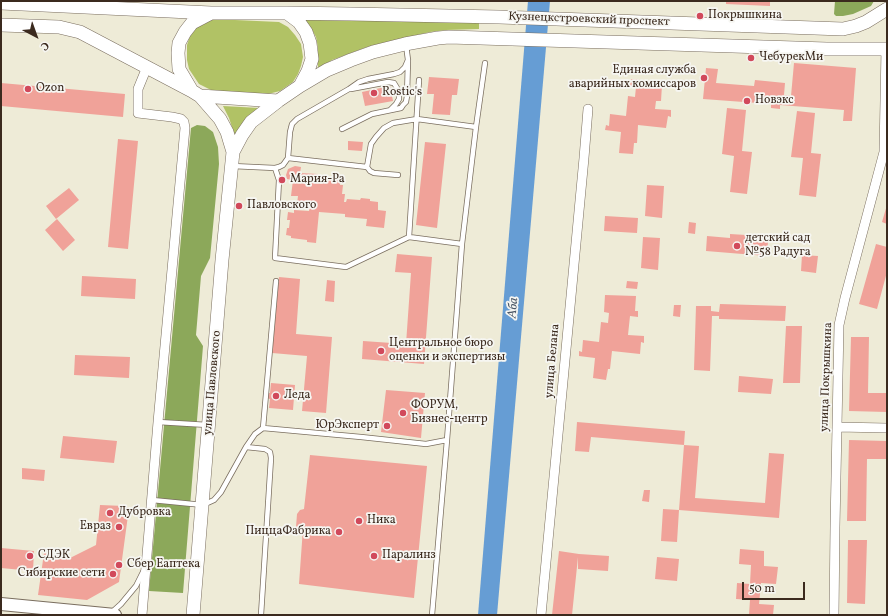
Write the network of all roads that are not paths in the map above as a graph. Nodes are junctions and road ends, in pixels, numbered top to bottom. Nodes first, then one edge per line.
1 (1, 3) edge
2 (887, 10) edge
3 (211, 13) junction
4 (287, 13) junction
5 (1, 25) edge
6 (405, 44) junction
7 (887, 49) edge
8 (408, 60) junction
9 (485, 63) dead end
10 (147, 67) junction
11 (419, 80) dead end
12 (300, 86) junction
13 (349, 89) junction
14 (196, 93) junction
15 (278, 101) junction
16 (588, 109) dead end
17 (390, 110) junction
18 (417, 119) junction
19 (476, 127) junction
20 (342, 129) dead end
21 (233, 152) junction
22 (288, 158) junction
23 (232, 166) junction
24 (367, 167) junction
25 (275, 168) junction
26 (398, 175) dead end
27 (409, 236) junction
28 (462, 244) junction
29 (276, 281) dead end
30 (158, 422) junction
31 (210, 425) junction
32 (837, 427) junction
33 (263, 428) junction
34 (887, 428) edge
35 (447, 440) junction
36 (246, 447) junction
37 (151, 500) junction
38 (203, 505) junction
39 (146, 567) junction
40 (1, 604) edge
41 (112, 615) edge
42 (142, 615) edge
43 (193, 615) edge
44 (261, 615) edge
45 (432, 615) edge
46 (541, 615) edge
47 (834, 615) edge

1 - 3 main road
2 - 4 main road, Кузнецкстроевский проспект
3 - 4 main road
3 - 14 main road
4 - 12 main road
5 - 10 main road
6 - 7 main road, Кузнецкстроевский проспект
6 - 8 lane
6 - 12 main road, Кузнецкстроевский проспект
7 - 32 street, улица Покрышкина
8 - 13 lane
8 - 17 lane
9 - 19 lane
10 - 14 main road
10 - 30 street
11 - 18 lane
12 - 15 main road
13 - 17 lane
13 - 22 lane
14 - 15 main road
14 - 21 main road, улица Павловского
15 - 21 main road, улица Павловского
16 - 46 street, улица Белана
17 - 20 lane
18 - 19 lane
18 - 24 lane
18 - 27 lane
19 - 28 lane
21 - 23 main road, улица Павловского
22 - 24 lane
22 - 25 lane
23 - 25 lane
23 - 31 main road, улица Павловского
24 - 26 lane
25 - 27 lane
27 - 28 lane
28 - 35 lane
29 - 33 lane
30 - 31 lane
30 - 37 street
31 - 38 main road, улица Павловского
32 - 34 street
32 - 47 street, улица Покрышкина
33 - 35 lane
33 - 36 lane
35 - 45 lane
36 - 38 lane
36 - 44 lane
37 - 38 lane
37 - 39 street
38 - 43 main road, улица Павловского
39 - 41 lane
39 - 42 street
40 - 41 street

